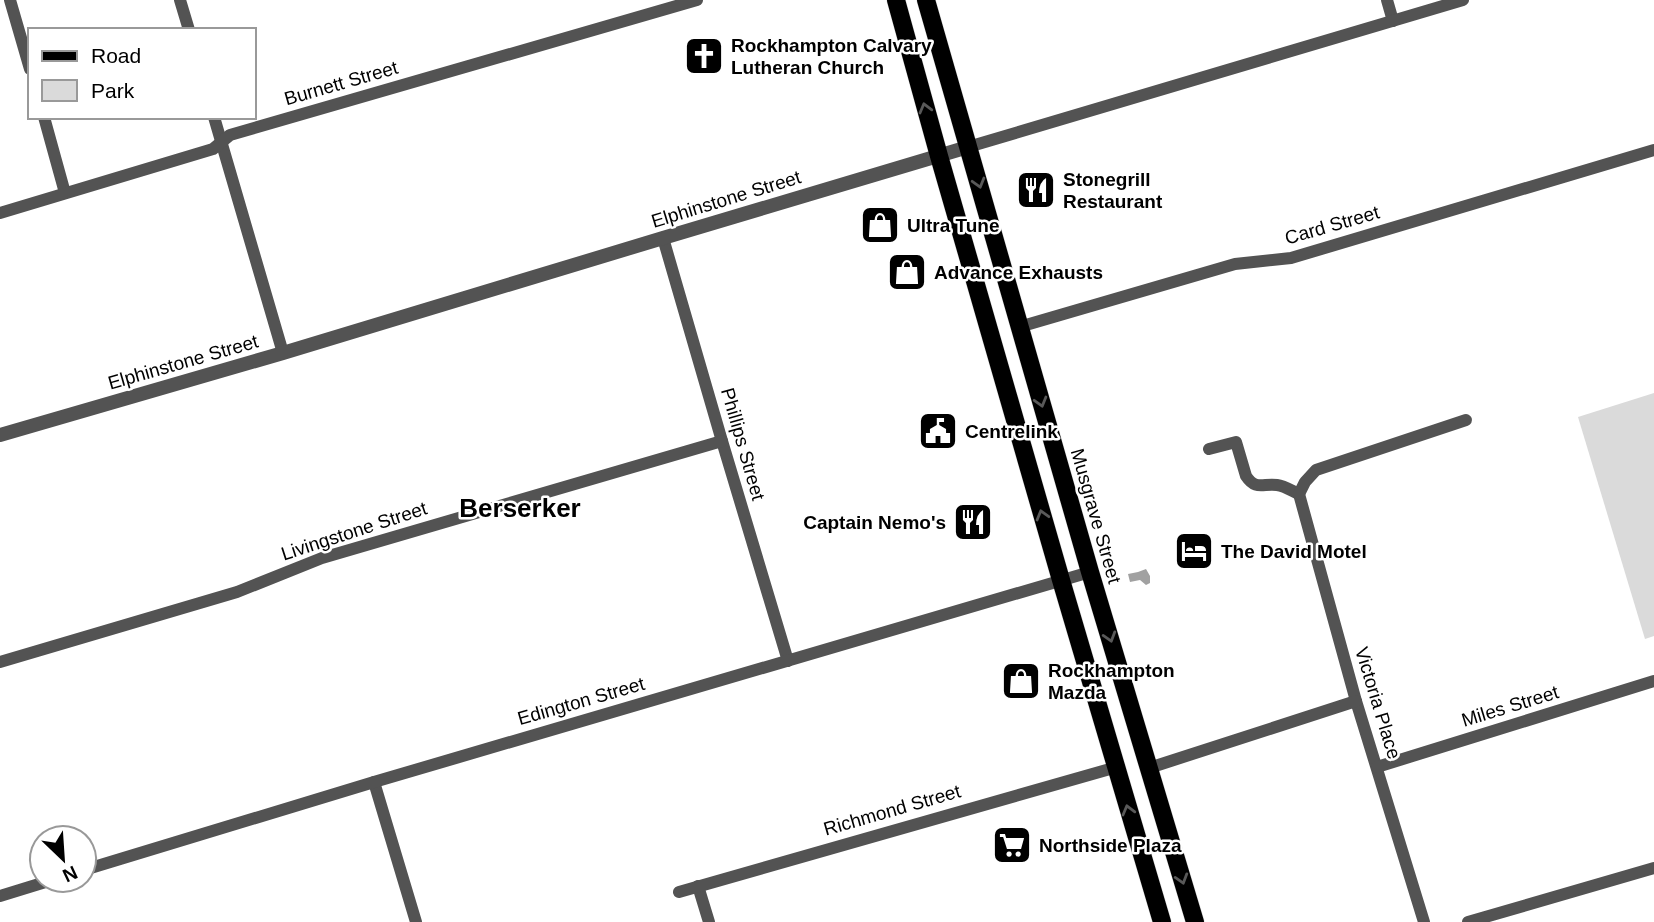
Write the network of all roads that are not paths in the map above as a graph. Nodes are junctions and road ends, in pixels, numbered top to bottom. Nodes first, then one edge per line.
1 (10, 0) edge
2 (180, 0) edge
3 (697, 0) edge
4 (895, 0) edge
5 (926, 0) edge
6 (1387, 0) edge
7 (1463, 0) edge
8 (1393, 21) junction
9 (188, 28) edge
10 (28, 62) edge
11 (45, 119) edge
12 (215, 119) edge
13 (221, 142) junction
14 (968, 147) junction
15 (1654, 150) edge
16 (939, 156) junction
17 (65, 193) junction
18 (0, 213) edge
19 (663, 237) junction
20 (1019, 327) junction
21 (283, 353) junction
22 (1466, 420) dead end
23 (0, 435) edge
24 (722, 440) junction
25 (1209, 449) dead end
26 (1298, 494) junction
27 (1090, 572) junction
28 (1061, 580) junction
29 (788, 661) junction
30 (0, 662) edge
31 (1654, 681) edge
32 (1356, 701) junction
33 (1117, 767) junction
34 (1377, 767) junction
35 (1149, 768) junction
36 (374, 782) junction
37 (98, 866) edge
38 (1654, 868) edge
39 (698, 886) junction
40 (28, 887) edge
41 (679, 892) dead end
42 (0, 896) edge
43 (416, 922) edge
44 (709, 922) edge
45 (1162, 922) edge
46 (1195, 922) edge
47 (1424, 922) edge
48 (1468, 922) edge

1 - 10 street
2 - 9 street
3 - 13 street, Burnett Street
16 -> 4 main road
5 - 14 main road, Musgrave Street
6 - 8 street
7 - 8 street, Elphinstone Street
8 - 14 street, Elphinstone Street
11 - 17 street
12 - 13 street
13 - 17 street, Burnett Street
13 - 21 street
14 - 16 street, Elphinstone Street
14 -> 20 main road, Musgrave Street
15 - 20 street, Card Street
16 - 19 street, Elphinstone Street
28 -> 16 main road
17 - 18 street, Burnett Street
19 - 21 street, Elphinstone Street
19 - 24 street, Phillips Street
20 -> 27 main road, Musgrave Street
21 - 23 street, Elphinstone Street
22 - 26 street
24 - 29 street, Phillips Street
24 - 30 street, Livingstone Street
25 - 26 street
26 - 32 street, Victoria Place
27 - 28 street, Edington Street
27 -> 35 main road, Musgrave Street
28 - 29 street, Edington Street
28 - 33 main road
29 - 36 street, Edington Street
31 - 34 street, Miles Street
32 - 34 street, Victoria Place
32 - 35 street
33 - 39 street, Richmond Street
45 -> 33 main road
34 - 47 street, Victoria Place
35 -> 46 main road, Musgrave Street
36 - 37 street, Edington Street
36 - 43 street
38 - 48 street
39 - 41 street, Richmond Street
39 - 44 street
40 - 42 street

